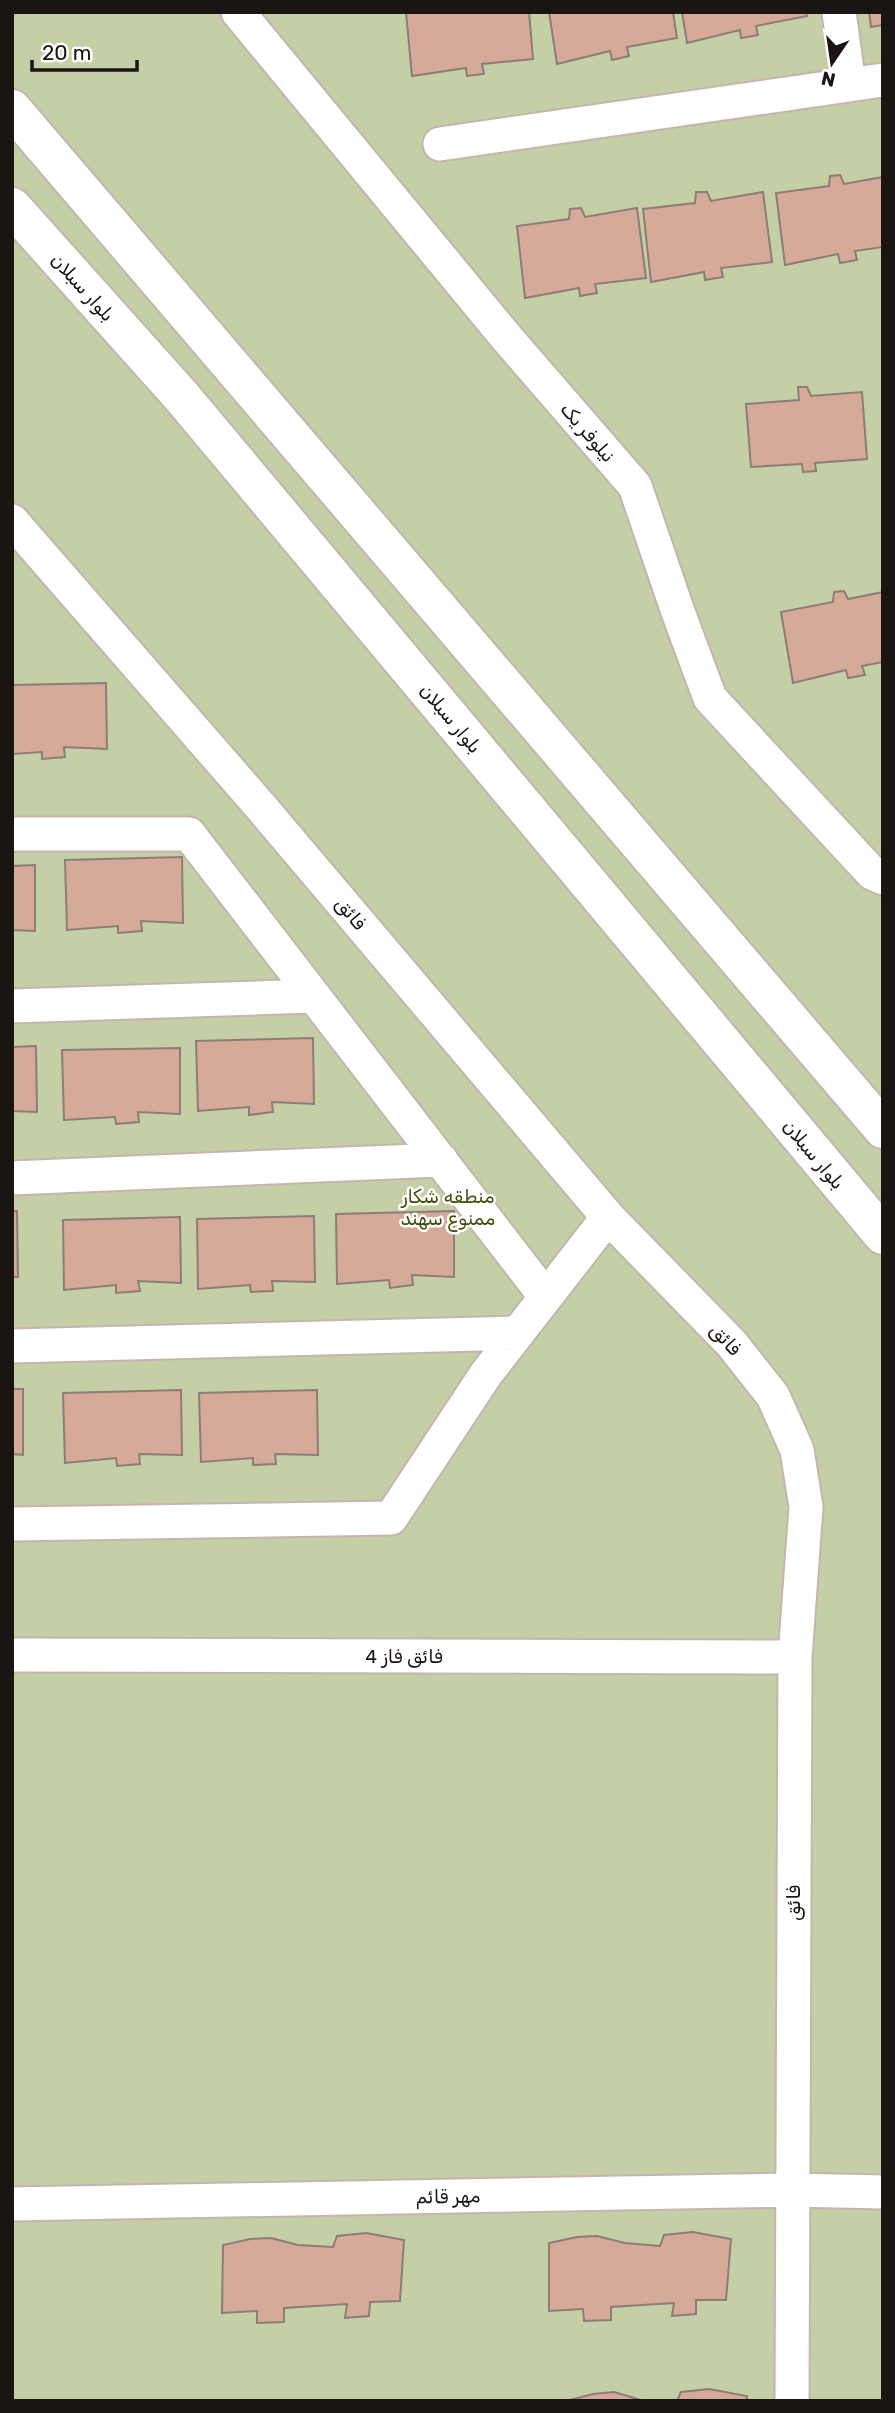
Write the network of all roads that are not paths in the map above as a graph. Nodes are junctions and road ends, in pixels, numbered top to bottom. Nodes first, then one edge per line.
1 (238, 12) edge
2 (839, 12) edge
3 (883, 80) edge
4 (849, 85) junction
5 (12, 109) edge
6 (440, 144) dead end
7 (12, 207) edge
8 (12, 521) edge
9 (12, 834) edge
10 (883, 878) edge
11 (313, 996) junction
12 (12, 1006) edge
13 (883, 1129) edge
14 (441, 1160) junction
15 (12, 1178) edge
16 (608, 1217) junction
17 (883, 1235) edge
18 (545, 1296) junction
19 (517, 1333) junction
20 (12, 1346) edge
21 (12, 1524) edge
22 (12, 1656) edge
23 (795, 1657) junction
24 (791, 2190) junction
25 (883, 2193) edge
26 (12, 2204) edge
27 (792, 2401) edge

1 - 10 street, نیلوفر یک
2 - 4 street
3 - 4 street
4 - 6 street
5 - 13 street
7 - 17 street, بلوار سبلان
8 - 16 street, فائق
9 - 11 street
11 - 12 street
11 - 14 street
14 - 15 street
14 - 18 street
16 - 18 street
16 - 23 street, فائق
18 - 19 street
19 - 20 street
19 - 21 street
22 - 23 street, فائق فاز 4
23 - 24 street, فائق
24 - 25 street, مهر قائم
24 - 26 street, مهر قائم
24 - 27 street, فائق

